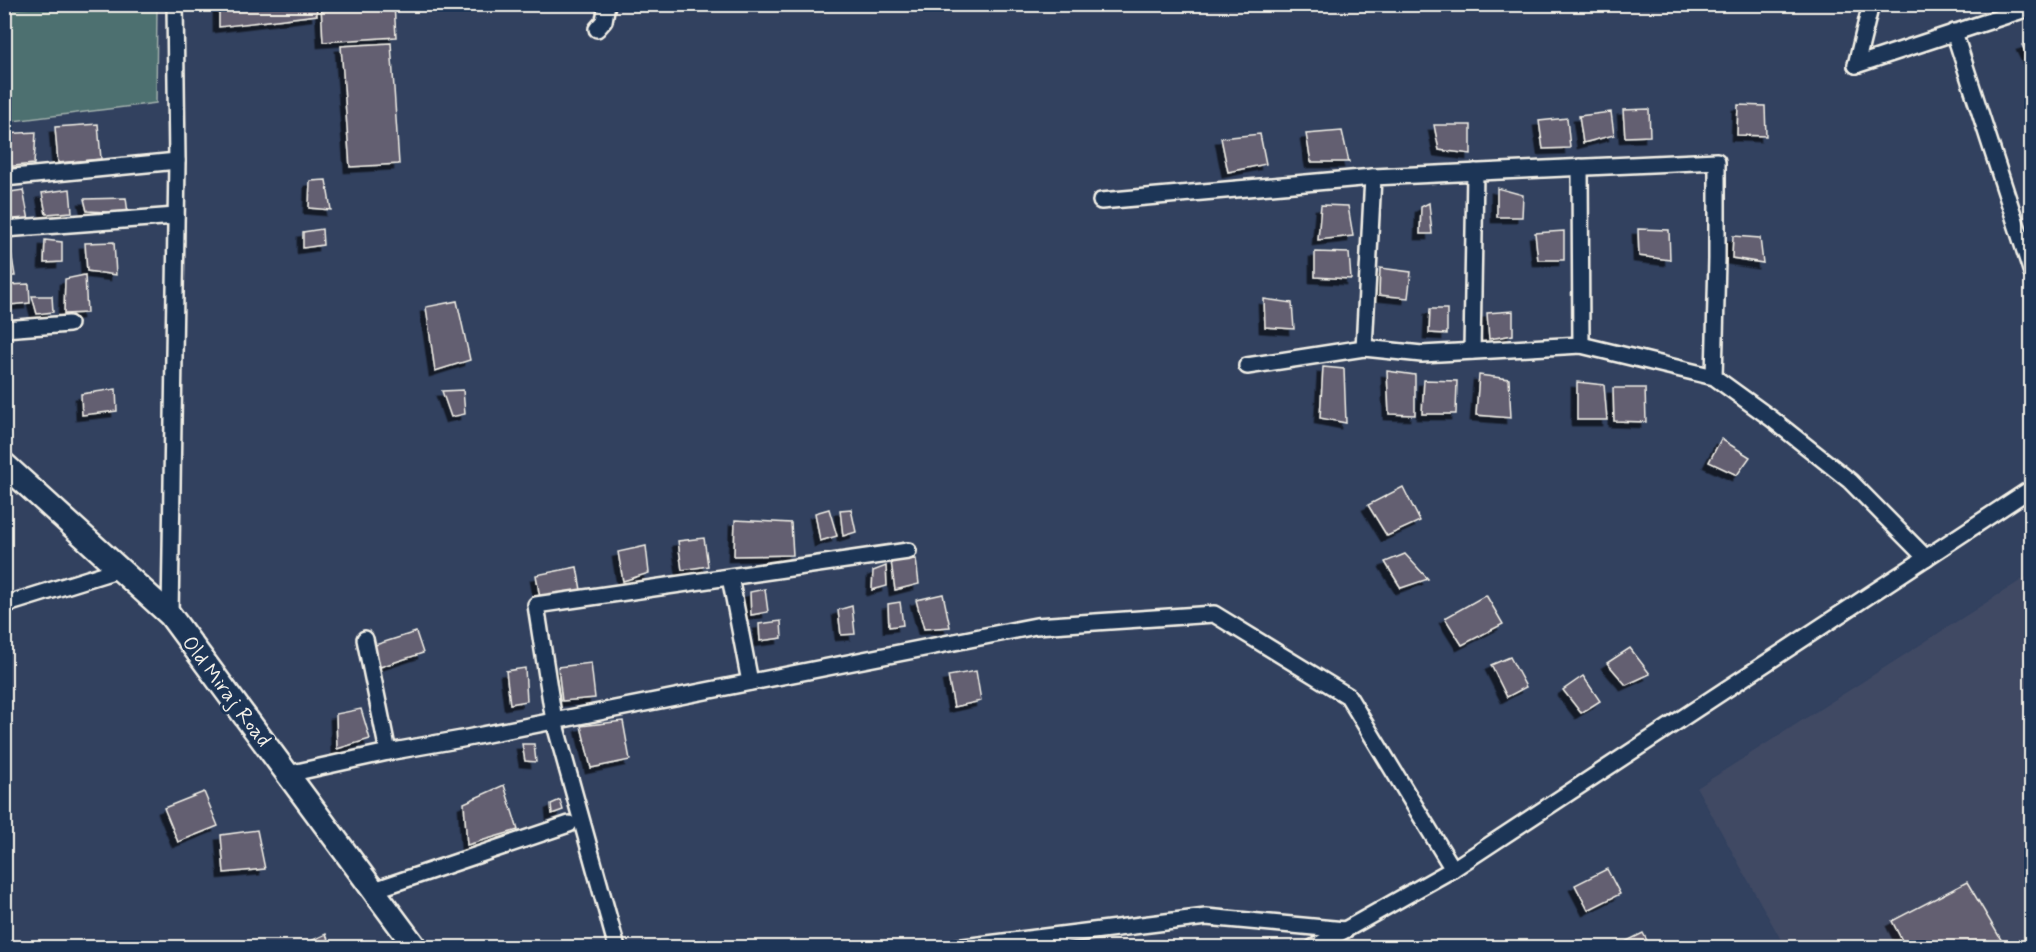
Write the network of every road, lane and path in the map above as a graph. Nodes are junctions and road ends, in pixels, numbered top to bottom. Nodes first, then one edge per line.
1 (175, 4) edge
2 (607, 4) edge
3 (1871, 4) edge
4 (2031, 7) edge
5 (597, 29) dead end
6 (1954, 32) junction
7 (177, 161) junction
8 (1580, 167) junction
9 (1475, 172) junction
10 (1373, 177) junction
11 (4, 178) edge
12 (1101, 201) dead end
13 (176, 216) junction
14 (4, 229) edge
15 (2031, 273) edge
16 (69, 324) dead end
17 (4, 329) edge
18 (1581, 345) junction
19 (1364, 348) junction
20 (1472, 351) junction
21 (1247, 366) dead end
22 (1714, 377) junction
23 (4, 464) edge
24 (2031, 488) edge
25 (908, 551) dead end
26 (1926, 558) junction
27 (120, 569) junction
28 (730, 577) junction
29 (4, 605) edge
30 (170, 615) junction
31 (365, 639) dead end
32 (750, 682) junction
33 (554, 721) junction
34 (388, 752) junction
35 (288, 774) junction
36 (569, 824) dead end
37 (1453, 869) junction
38 (374, 890) junction
39 (1345, 930) junction
40 (416, 948) edge
41 (617, 948) edge
42 (954, 948) edge
43 (1313, 948) edge

1 - 7 street
2 - 5 street
3 - 6 street
4 - 6 street
6 - 15 street
7 - 11 street
7 - 13 street
8 - 9 street
8 - 18 street
8 - 22 street
9 - 10 street
9 - 20 street
10 - 12 street
10 - 19 street
13 - 14 street
13 - 30 street
16 - 17 street
18 - 20 street
18 - 22 street
19 - 20 street
19 - 21 street
22 - 26 street
23 - 27 main road, Old Miraj Road
24 - 26 street
25 - 28 street
26 - 37 street
27 - 29 street
27 - 30 main road, Old Miraj Road
28 - 32 street
28 - 33 street
30 - 35 main road, Old Miraj Road
31 - 34 street
32 - 33 street
32 - 37 street
33 - 34 street
33 - 41 street
34 - 35 street
35 - 38 main road, Old Miraj Road
36 - 38 street
37 - 39 street
38 - 40 main road, Old Miraj Road
39 - 42 street
39 - 43 street

